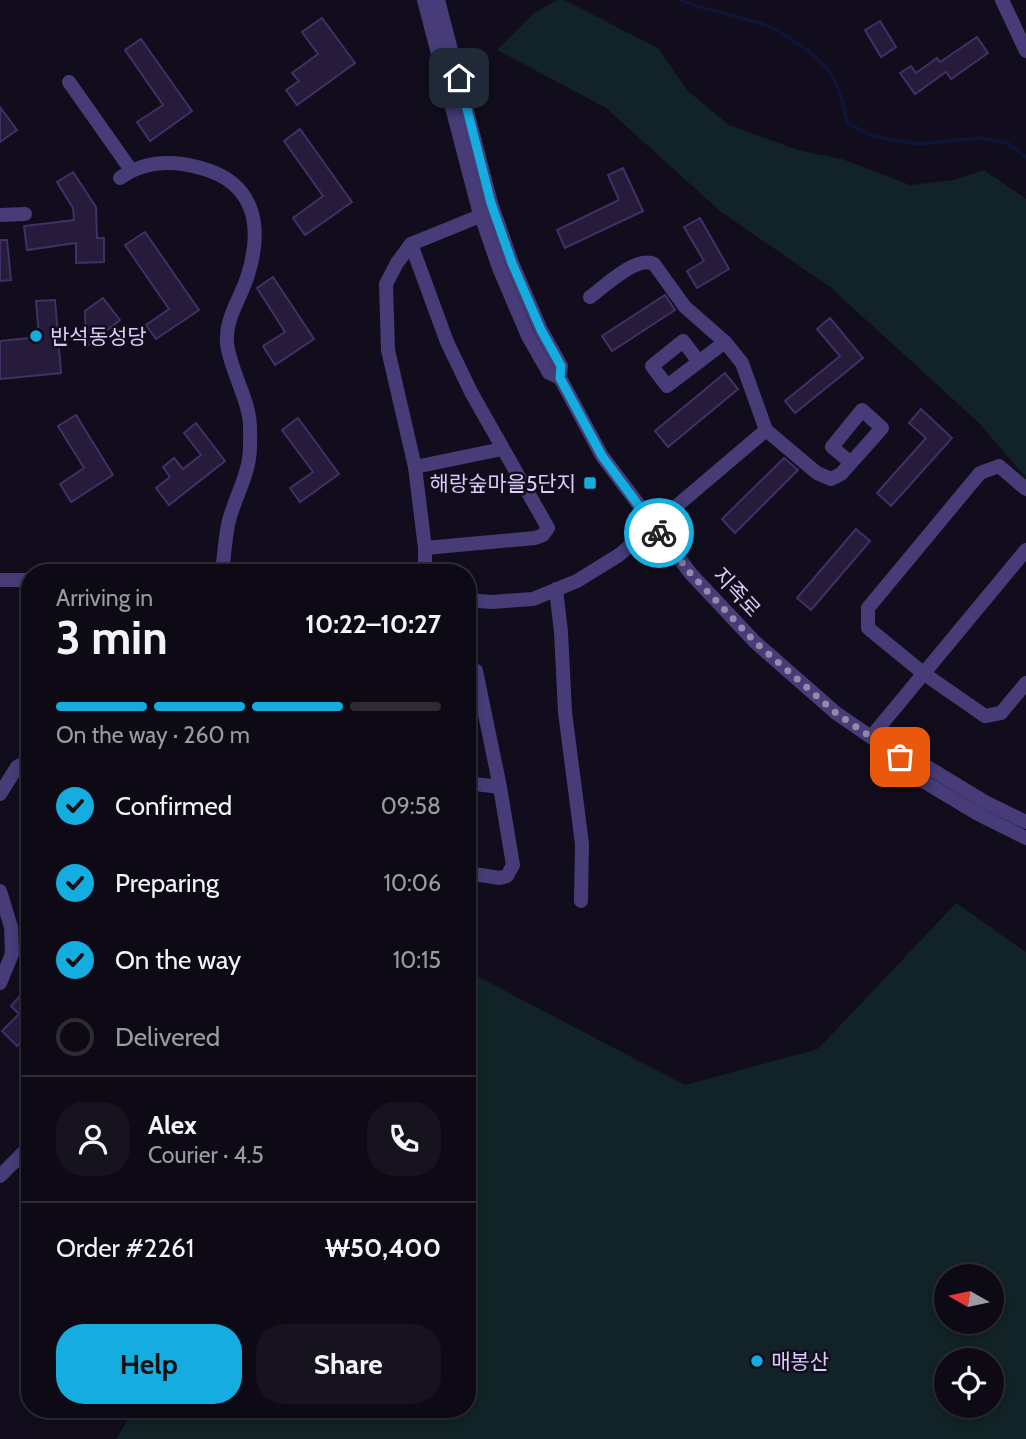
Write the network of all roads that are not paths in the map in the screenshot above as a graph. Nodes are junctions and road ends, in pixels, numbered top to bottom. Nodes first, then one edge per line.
1 (424, 0) edge
2 (438, 0) edge
3 (1002, 0) edge
4 (1026, 51) edge
5 (69, 82) dead end
6 (25, 214) dead end
7 (0, 215) edge
8 (480, 216) junction
9 (411, 244) junction
10 (590, 297) dead end
11 (725, 342) junction
12 (699, 362) dead end
13 (560, 378) junction
14 (766, 430) junction
15 (502, 449) junction
16 (851, 463) dead end
17 (415, 467) junction
18 (1026, 489) edge
19 (654, 527) junction
20 (425, 548) junction
21 (1026, 550) edge
22 (223, 564) edge
23 (425, 564) edge
24 (0, 580) edge
25 (21, 580) edge
26 (556, 589) junction
27 (476, 601) edge
28 (476, 671) edge
29 (923, 673) junction
30 (1026, 683) edge
31 (870, 737) junction
32 (900, 757) junction
33 (21, 765) edge
34 (476, 784) edge
35 (500, 787) junction
36 (0, 794) edge
37 (1026, 822) edge
38 (1026, 838) edge
39 (476, 874) edge
40 (0, 891) edge
41 (581, 901) dead end
42 (0, 983) edge
43 (21, 1155) edge
44 (0, 1176) edge

1 - 8 street, 지족로
2 - 13 street, 지족로
3 - 4 street
5 - 22 street
6 - 7 street
8 - 9 street
8 - 13 street, 지족로
9 - 15 street
9 - 17 street
10 - 11 street
11 - 12 street
11 - 14 street
13 - 19 street, 지족로
14 - 16 street
14 - 19 street
15 - 17 street
15 - 20 street
17 - 20 street
18 - 29 street
19 - 26 street
19 - 31 street, 지족로
20 - 23 street
21 - 29 street
24 - 25 street
26 - 27 street
26 - 41 street
28 - 35 street
29 - 30 street
29 - 31 street
31 - 32 street, 지족로
32 - 37 street, 지족로
32 - 38 street, 지족로
33 - 36 street
34 - 35 street
35 - 39 street
40 - 42 street
43 - 44 street

